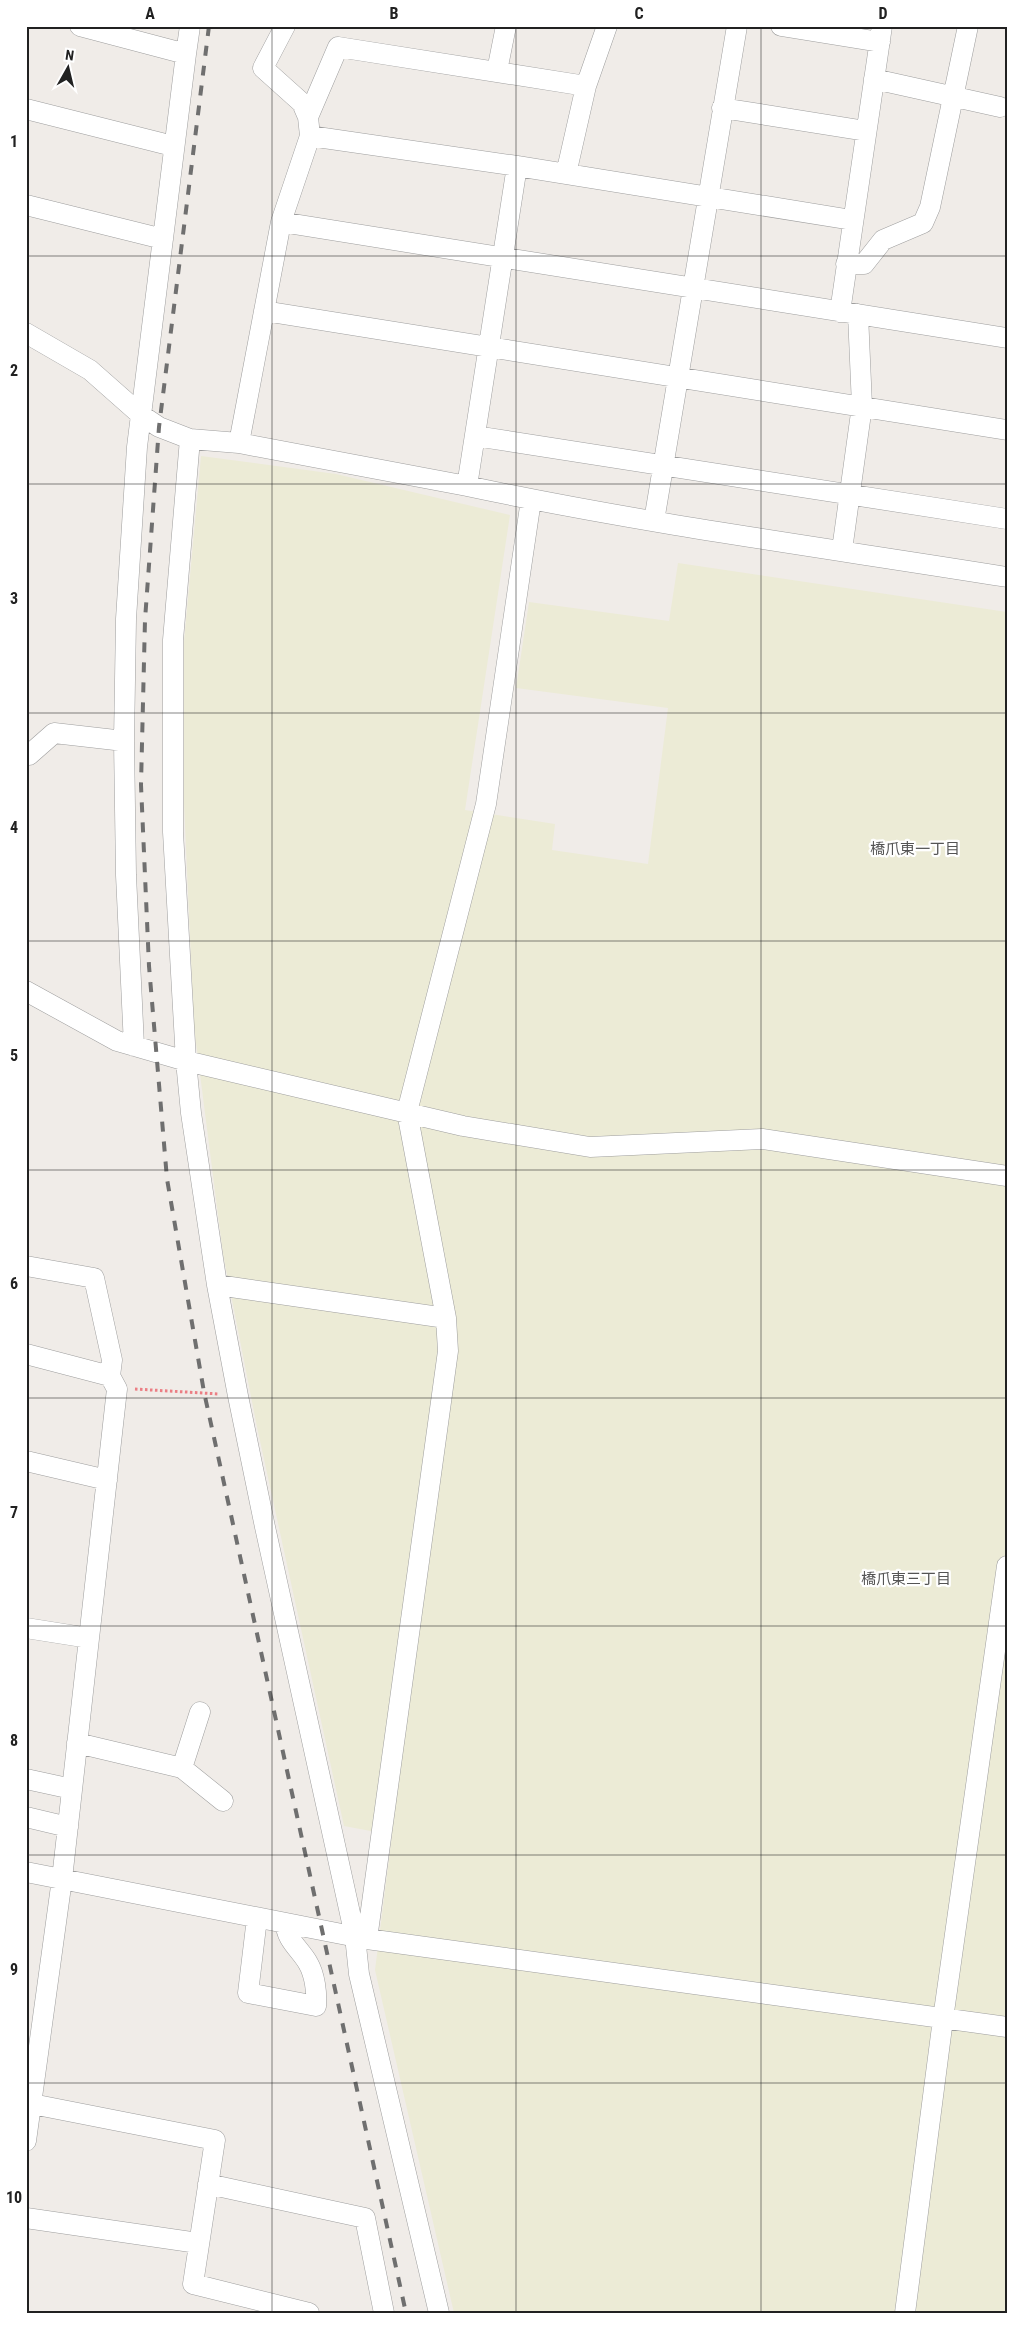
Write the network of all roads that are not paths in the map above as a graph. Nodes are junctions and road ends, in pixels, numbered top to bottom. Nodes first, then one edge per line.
1 (80, 26) edge
2 (190, 26) edge
3 (285, 26) edge
4 (506, 26) edge
5 (607, 26) edge
6 (737, 26) edge
7 (781, 26) edge
8 (968, 26) edge
9 (881, 34) edge
10 (186, 54) junction
11 (497, 71) junction
12 (874, 79) junction
13 (586, 86) junction
14 (952, 96) junction
15 (1000, 107) dead end
16 (722, 108) junction
17 (26, 109) edge
18 (309, 127) junction
19 (866, 131) junction
20 (173, 146) junction
21 (518, 166) junction
22 (566, 174) junction
23 (707, 197) junction
24 (26, 205) edge
25 (852, 220) junction
26 (281, 222) junction
27 (163, 239) junction
28 (504, 258) junction
29 (846, 264) junction
30 (693, 288) junction
31 (264, 311) junction
32 (849, 313) junction
33 (26, 333) edge
34 (1007, 338) edge
35 (490, 347) junction
36 (680, 377) junction
37 (862, 406) junction
38 (141, 415) junction
39 (1007, 430) edge
40 (475, 436) junction
41 (190, 439) junction
42 (239, 443) junction
43 (664, 466) junction
44 (467, 486) junction
45 (849, 495) junction
46 (531, 500) junction
47 (1007, 519) edge
48 (654, 520) junction
49 (842, 550) junction
50 (1007, 577) edge
51 (124, 742) junction
52 (26, 754) edge
53 (26, 991) edge
54 (134, 1046) junction
55 (186, 1061) junction
56 (407, 1112) junction
57 (1007, 1176) edge
58 (26, 1266) edge
59 (217, 1285) junction
60 (446, 1318) junction
61 (26, 1354) edge
62 (114, 1382) junction
63 (26, 1461) edge
64 (107, 1480) junction
65 (1007, 1566) edge
66 (26, 1628) edge
67 (90, 1638) junction
68 (200, 1712) dead end
69 (78, 1743) junction
70 (182, 1768) junction
71 (26, 1779) edge
72 (72, 1789) junction
73 (223, 1801) dead end
74 (26, 1817) edge
75 (68, 1827) junction
76 (26, 1872) edge
77 (62, 1879) junction
78 (256, 1918) junction
79 (286, 1924) junction
80 (361, 1938) junction
81 (943, 2019) junction
82 (1007, 2027) edge
83 (32, 2104) junction
84 (26, 2141) edge
85 (208, 2184) junction
86 (26, 2218) edge
87 (198, 2243) junction
88 (309, 2313) edge
89 (384, 2313) edge
90 (439, 2313) edge
91 (905, 2313) edge

1 - 10 street
2 - 10 street
3 - 18 street
4 - 11 street
5 - 13 street
6 - 16 street
7 - 9 street
8 - 14 street
9 - 12 street
10 - 20 street
11 - 13 street
11 - 18 street
12 - 14 street
12 - 19 street
13 - 22 street
14 - 15 street
14 - 29 street
16 - 19 street
16 - 23 street
17 - 20 street
18 - 21 street
18 - 26 street
19 - 25 street
20 - 27 street
21 - 22 street
21 - 28 street
22 - 23 street
23 - 25 street
23 - 30 street
24 - 27 street
25 - 29 street
26 - 28 street
26 - 31 street
27 - 38 street
28 - 30 street
28 - 35 street
29 - 32 street
30 - 32 street
30 - 36 street
31 - 35 street
31 - 42 street
32 - 34 street
32 - 37 street
33 - 38 street
35 - 36 street
35 - 40 street
36 - 37 street
36 - 43 street
37 - 39 street
37 - 45 street
38 - 41 street
38 - 51 street
40 - 43 street
40 - 44 street
41 - 42 street
41 - 55 street
42 - 44 street
43 - 45 street
43 - 48 street
44 - 46 street
45 - 47 street
45 - 49 street
46 - 48 street
46 - 56 street
48 - 49 street
49 - 50 street
51 - 52 street
51 - 54 street
53 - 54 street
54 - 55 street
55 - 56 street
55 - 59 street
56 - 57 street
56 - 60 street
58 - 62 street
59 - 60 street
59 - 80 street
60 - 80 street
61 - 62 street
62 - 64 street
63 - 64 street
64 - 67 street
65 - 81 street
66 - 67 street
67 - 69 street
68 - 70 street
69 - 70 street
69 - 72 street
70 - 73 street
71 - 72 street
72 - 75 street
74 - 75 street
75 - 77 street
76 - 77 street
77 - 78 street
77 - 83 street
78 - 79 street
78 - 79 street
79 - 80 street
80 - 81 street
80 - 90 street
81 - 82 street
81 - 91 street
83 - 84 street
83 - 85 street
85 - 87 street
85 - 89 street
86 - 87 street
87 - 88 street

